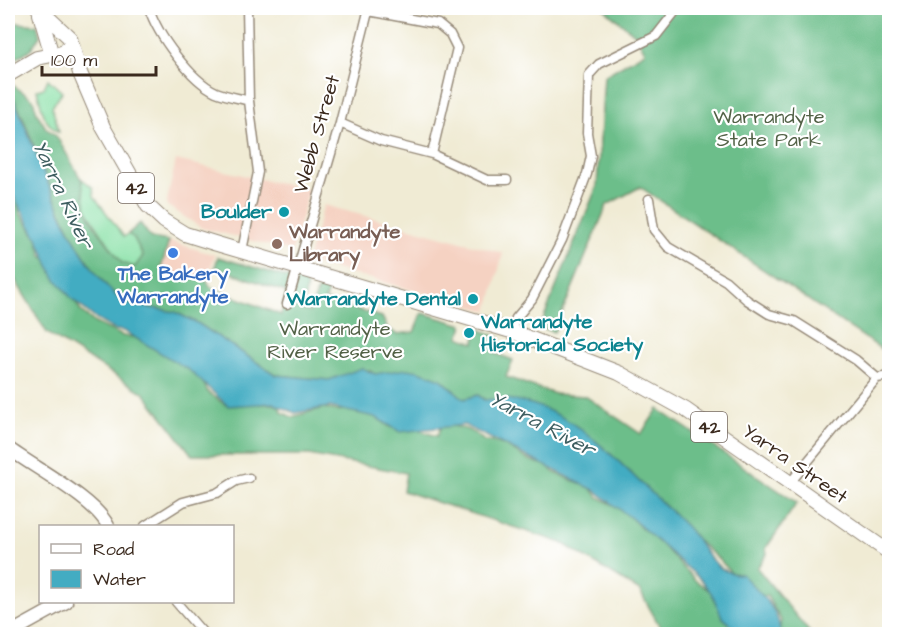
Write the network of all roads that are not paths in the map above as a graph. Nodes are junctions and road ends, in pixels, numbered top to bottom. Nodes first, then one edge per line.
1 (38, 8) edge
2 (149, 8) edge
3 (247, 8) edge
4 (678, 8) edge
5 (368, 9) edge
6 (62, 31) junction
7 (48, 39) junction
8 (71, 43) junction
9 (58, 54) junction
10 (37, 58) junction
11 (80, 73) junction
12 (8, 75) edge
13 (249, 101) junction
14 (339, 123) junction
15 (432, 154) junction
16 (507, 180) dead end
17 (650, 200) dead end
18 (242, 251) junction
19 (296, 267) junction
20 (287, 304) dead end
21 (511, 331) junction
22 (890, 376) edge
23 (877, 378) junction
24 (8, 448) edge
25 (249, 478) dead end
26 (789, 484) junction
27 (107, 525) edge
28 (147, 525) edge
29 (890, 553) edge
30 (64, 603) edge
31 (177, 603) edge
32 (8, 634) edge
33 (204, 634) edge

1 - 6 main road
1 - 7 main road
2 - 13 street
3 - 13 street
4 - 21 street
5 - 14 street, Webb Street
5 - 15 street
6 - 7 main road
6 - 8 main road
7 - 9 main road
7 - 10 main road
8 - 9 main road
8 - 11 main road, Yarra Street / 42
9 - 10 main road
9 - 11 main road, Yarra Street / 42
10 - 12 main road
11 - 18 main road, Yarra Street / 42
13 - 18 street
14 - 15 street
14 - 19 street, Webb Street
15 - 16 street
17 - 23 street
18 - 19 main road, Yarra Street / 42
19 - 20 street, Webb Street
19 - 21 main road, Yarra Street / 42
21 - 26 main road, Yarra Street / 42
22 - 23 street
23 - 26 street
24 - 27 main road
25 - 28 street
26 - 29 main road, Yarra Street / 42
30 - 32 main road
31 - 33 street

